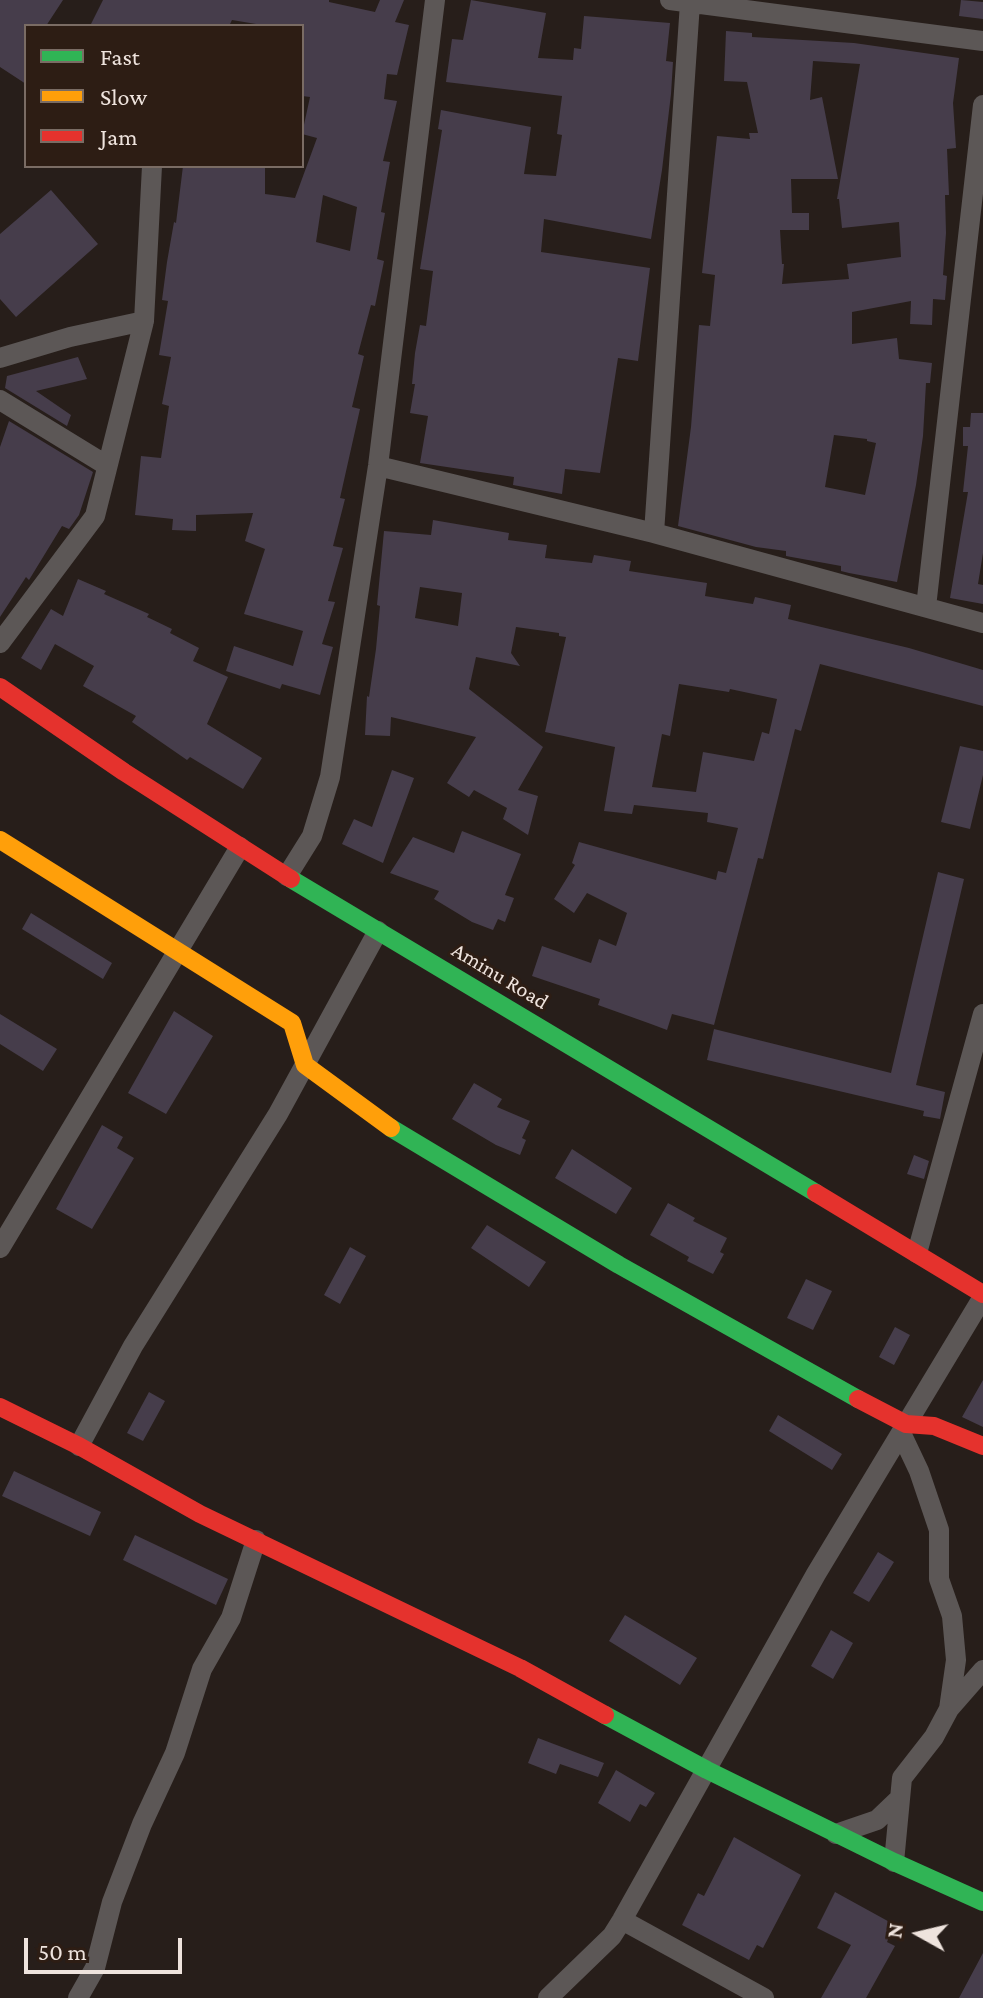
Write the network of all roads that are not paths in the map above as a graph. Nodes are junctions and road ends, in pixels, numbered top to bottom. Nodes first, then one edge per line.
1 (435, 0) edge
2 (680, 1) edge
3 (803, 8) edge
4 (983, 41) edge
5 (983, 105) edge
6 (152, 168) edge
7 (144, 321) junction
8 (0, 358) edge
9 (0, 400) edge
10 (106, 465) junction
11 (378, 466) junction
12 (654, 533) junction
13 (926, 607) junction
14 (983, 623) edge
15 (0, 643) edge
16 (0, 687) edge
17 (0, 840) edge
18 (240, 847) junction
19 (287, 876) junction
20 (378, 931) junction
21 (178, 953) junction
22 (983, 1014) edge
23 (305, 1065) junction
24 (0, 1248) edge
25 (917, 1253) junction
26 (983, 1296) edge
27 (0, 1407) edge
28 (904, 1429) junction
29 (79, 1446) junction
30 (983, 1446) edge
31 (256, 1540) junction
32 (983, 1670) edge
33 (949, 1709) junction
34 (707, 1770) junction
35 (899, 1799) junction
36 (836, 1834) junction
37 (894, 1862) junction
38 (983, 1902) edge
39 (622, 1920) junction
40 (78, 1998) edge
41 (548, 1998) edge
42 (764, 1998) edge

1 - 11 street
2 - 3 street
2 - 12 street
3 - 4 street
5 - 13 street
6 - 7 street
7 - 8 street
7 - 10 street
9 - 10 street
10 - 15 street
11 - 12 street
11 - 19 street
12 - 13 street
13 - 14 street
16 - 18 street, Aminu Road
17 - 21 street
18 - 19 street, Aminu Road
18 - 21 street
19 - 20 street, Aminu Road
20 - 23 street
20 - 25 street, Aminu Road
21 - 23 street
21 - 24 street
22 - 25 street
23 - 28 street
23 - 29 street
25 - 26 street, Aminu Road
26 - 28 street
27 - 29 street
28 - 30 street
28 - 33 street
28 - 34 street
29 - 31 street
31 - 34 street
31 - 40 street
32 - 33 street
33 - 35 street
34 - 36 street
34 - 39 street
35 - 36 street
35 - 37 street
36 - 37 street
37 - 38 street
39 - 41 street
39 - 42 street

